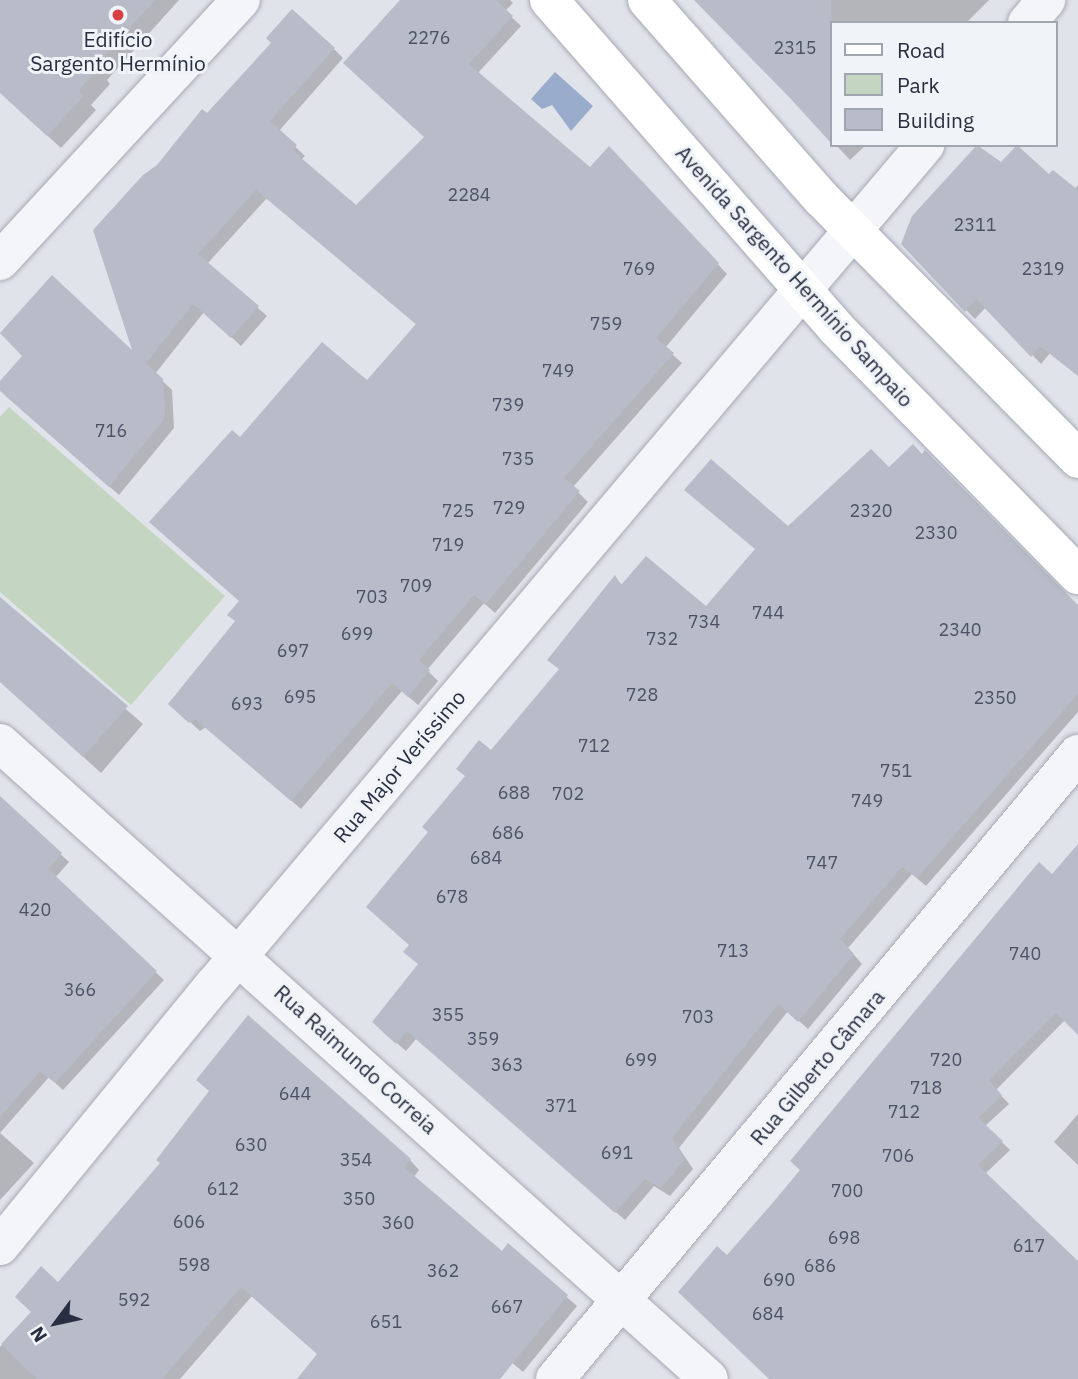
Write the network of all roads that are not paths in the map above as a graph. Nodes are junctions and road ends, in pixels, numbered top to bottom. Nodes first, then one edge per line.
1 (242, 0) edge
2 (549, 0) edge
3 (647, 0) edge
4 (1046, 0) edge
5 (1029, 21) edge
6 (923, 147) edge
7 (853, 230) junction
8 (0, 261) edge
9 (803, 290) junction
10 (1078, 459) edge
11 (1078, 575) edge
12 (0, 743) edge
13 (1078, 754) edge
14 (240, 955) junction
15 (0, 1246) edge
16 (623, 1299) junction
17 (555, 1379) edge
18 (709, 1379) edge

1 - 8 street
2 - 9 main road, Avenida Sargento Hermínio Sampaio
3 - 7 main road
4 - 5 street
6 - 7 street, Rua Major Veríssimo
7 - 9 street, Rua Major Veríssimo
7 - 10 main road
9 - 11 main road, Avenida Sargento Hermínio Sampaio
9 - 14 street, Rua Major Veríssimo
12 - 14 street, Rua Raimundo Correia
13 - 16 street, Rua Gilberto Câmara
14 - 15 street, Rua Major Veríssimo
14 - 16 street, Rua Raimundo Correia
16 - 17 street, Rua Gilberto Câmara
16 - 18 street, Rua Raimundo Correia

